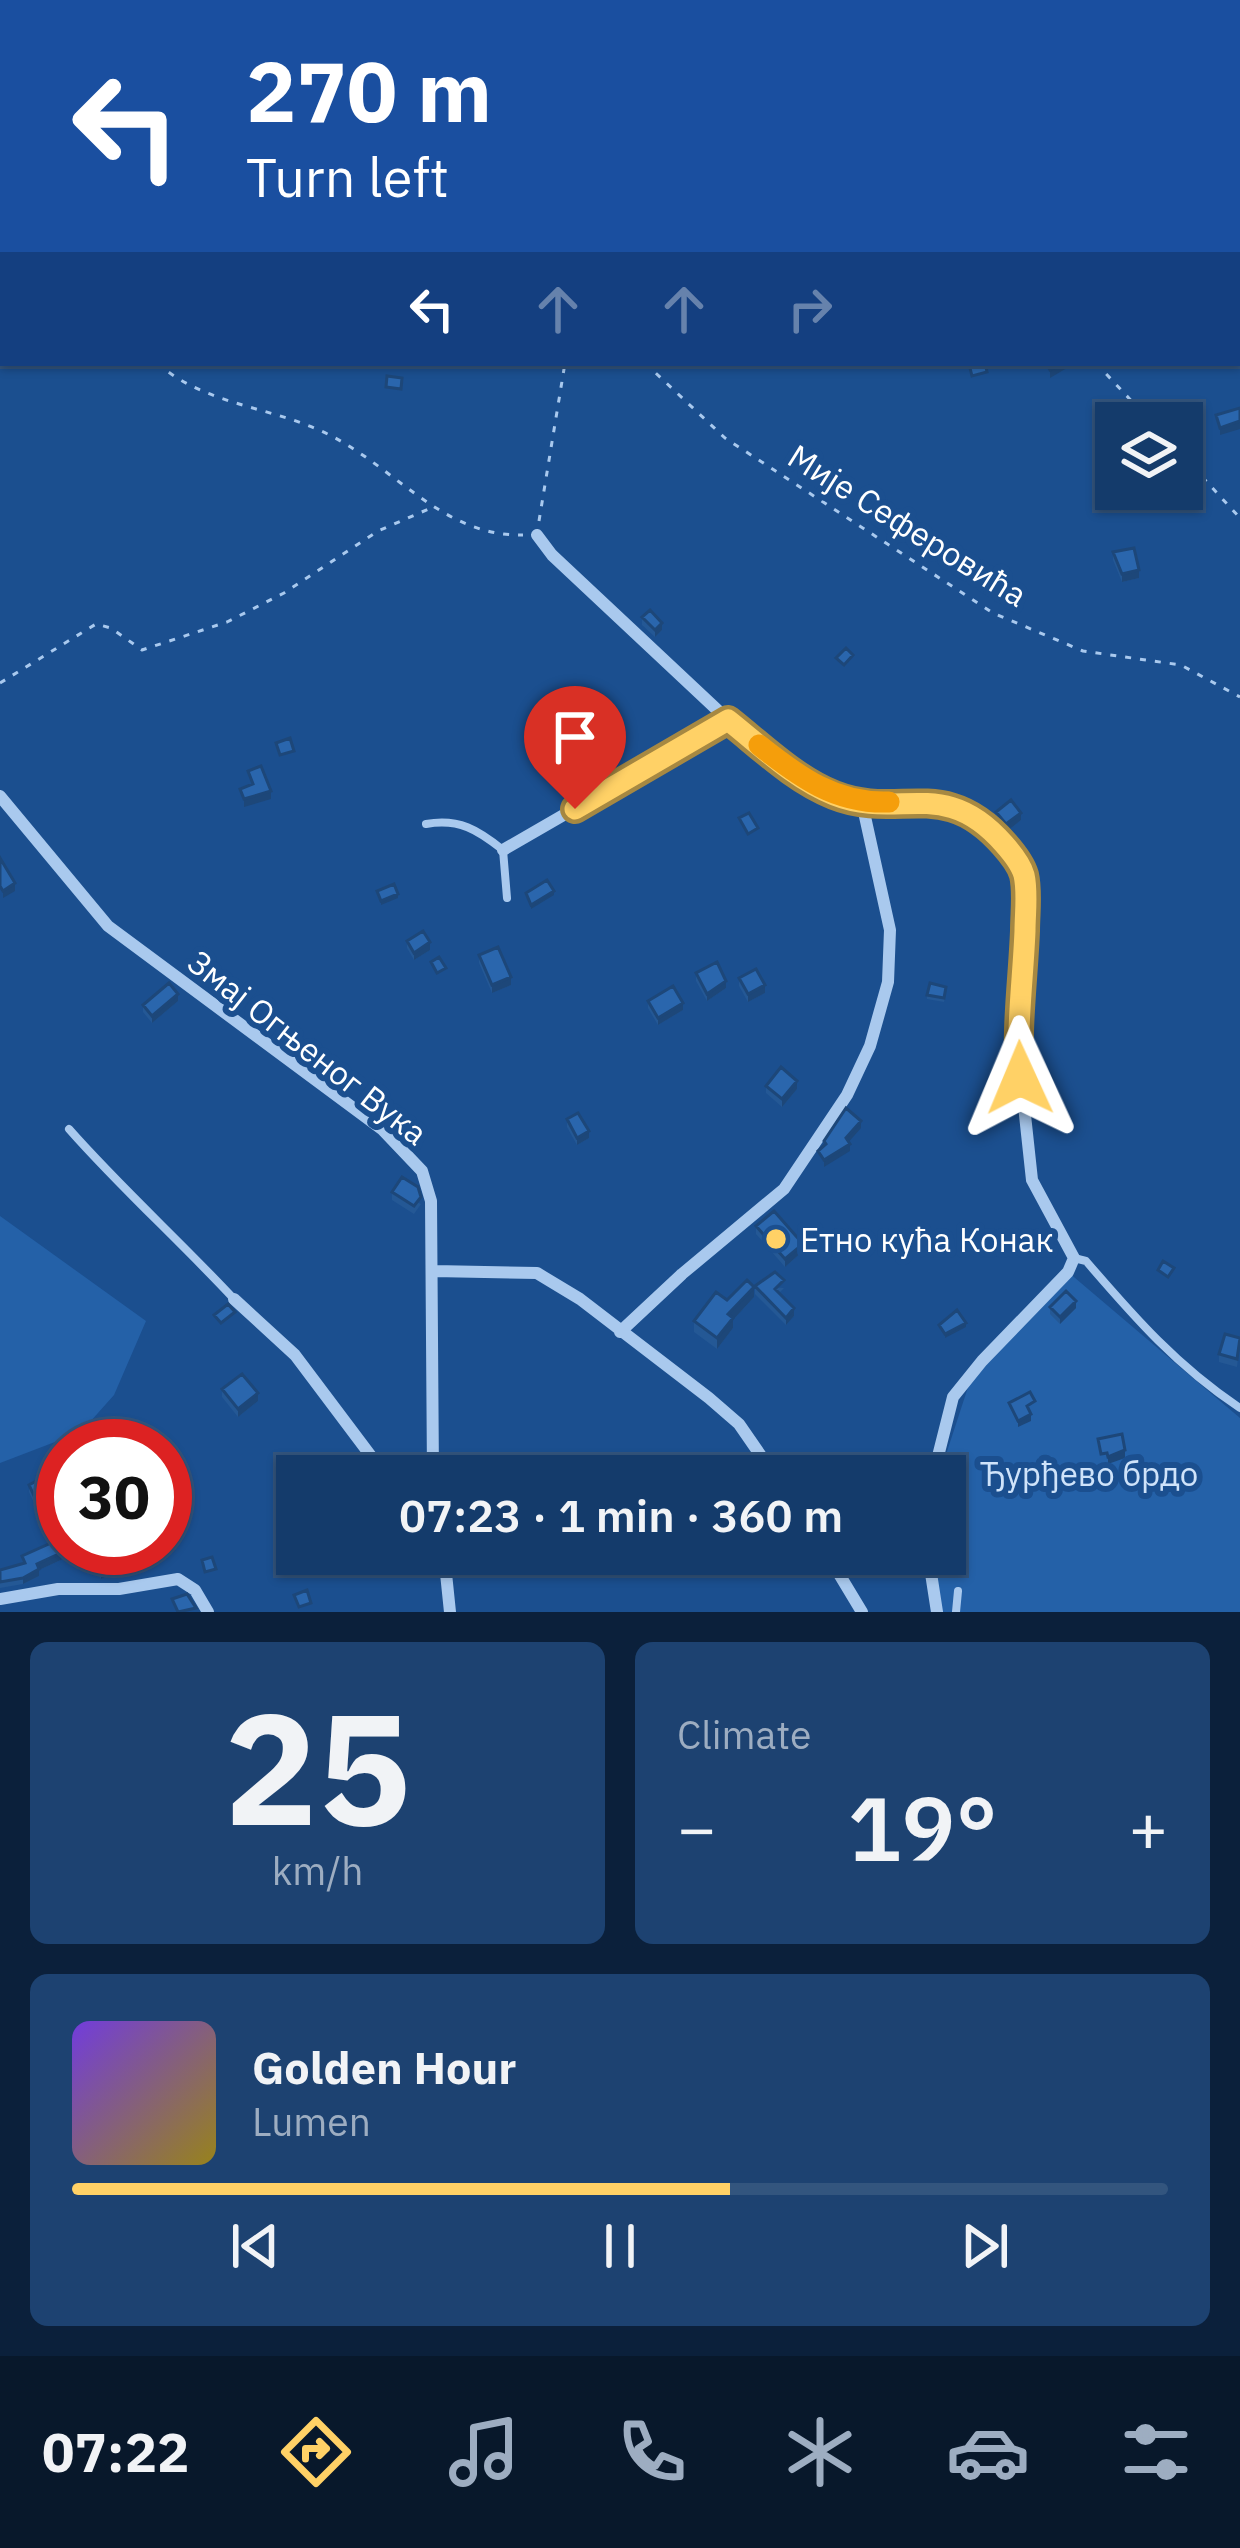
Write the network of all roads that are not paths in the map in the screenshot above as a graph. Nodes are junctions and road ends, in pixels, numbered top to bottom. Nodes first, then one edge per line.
1 (537, 535) road end
2 (728, 720) junction
3 (0, 796) edge
4 (862, 803) junction
5 (426, 824) dead end
6 (503, 850) junction
7 (507, 898) dead end
8 (69, 1129) dead end
9 (1074, 1258) junction
10 (434, 1271) junction
11 (234, 1299) joint
12 (620, 1332) junction
13 (1240, 1408) edge
14 (371, 1455) edge
15 (433, 1455) edge
16 (760, 1455) edge
17 (938, 1455) edge
18 (446, 1575) edge
19 (840, 1575) edge
20 (931, 1575) edge
21 (958, 1591) dead end
22 (0, 1599) edge
23 (208, 1612) edge
24 (450, 1612) edge
25 (862, 1612) edge
26 (937, 1612) edge
27 (956, 1612) edge

1 - 2 street
2 - 4 street
2 - 6 street
3 - 10 street, Змај Огњеног Вука
4 - 9 street
4 - 12 street
5 - 6 lane
6 - 7 lane
8 - 11 lane
9 - 13 lane
9 - 17 street
10 - 12 street
10 - 15 street, Змај Огњеног Вука
11 - 14 street
12 - 16 street
18 - 24 street
19 - 25 street
20 - 26 street
21 - 27 lane
22 - 23 street

